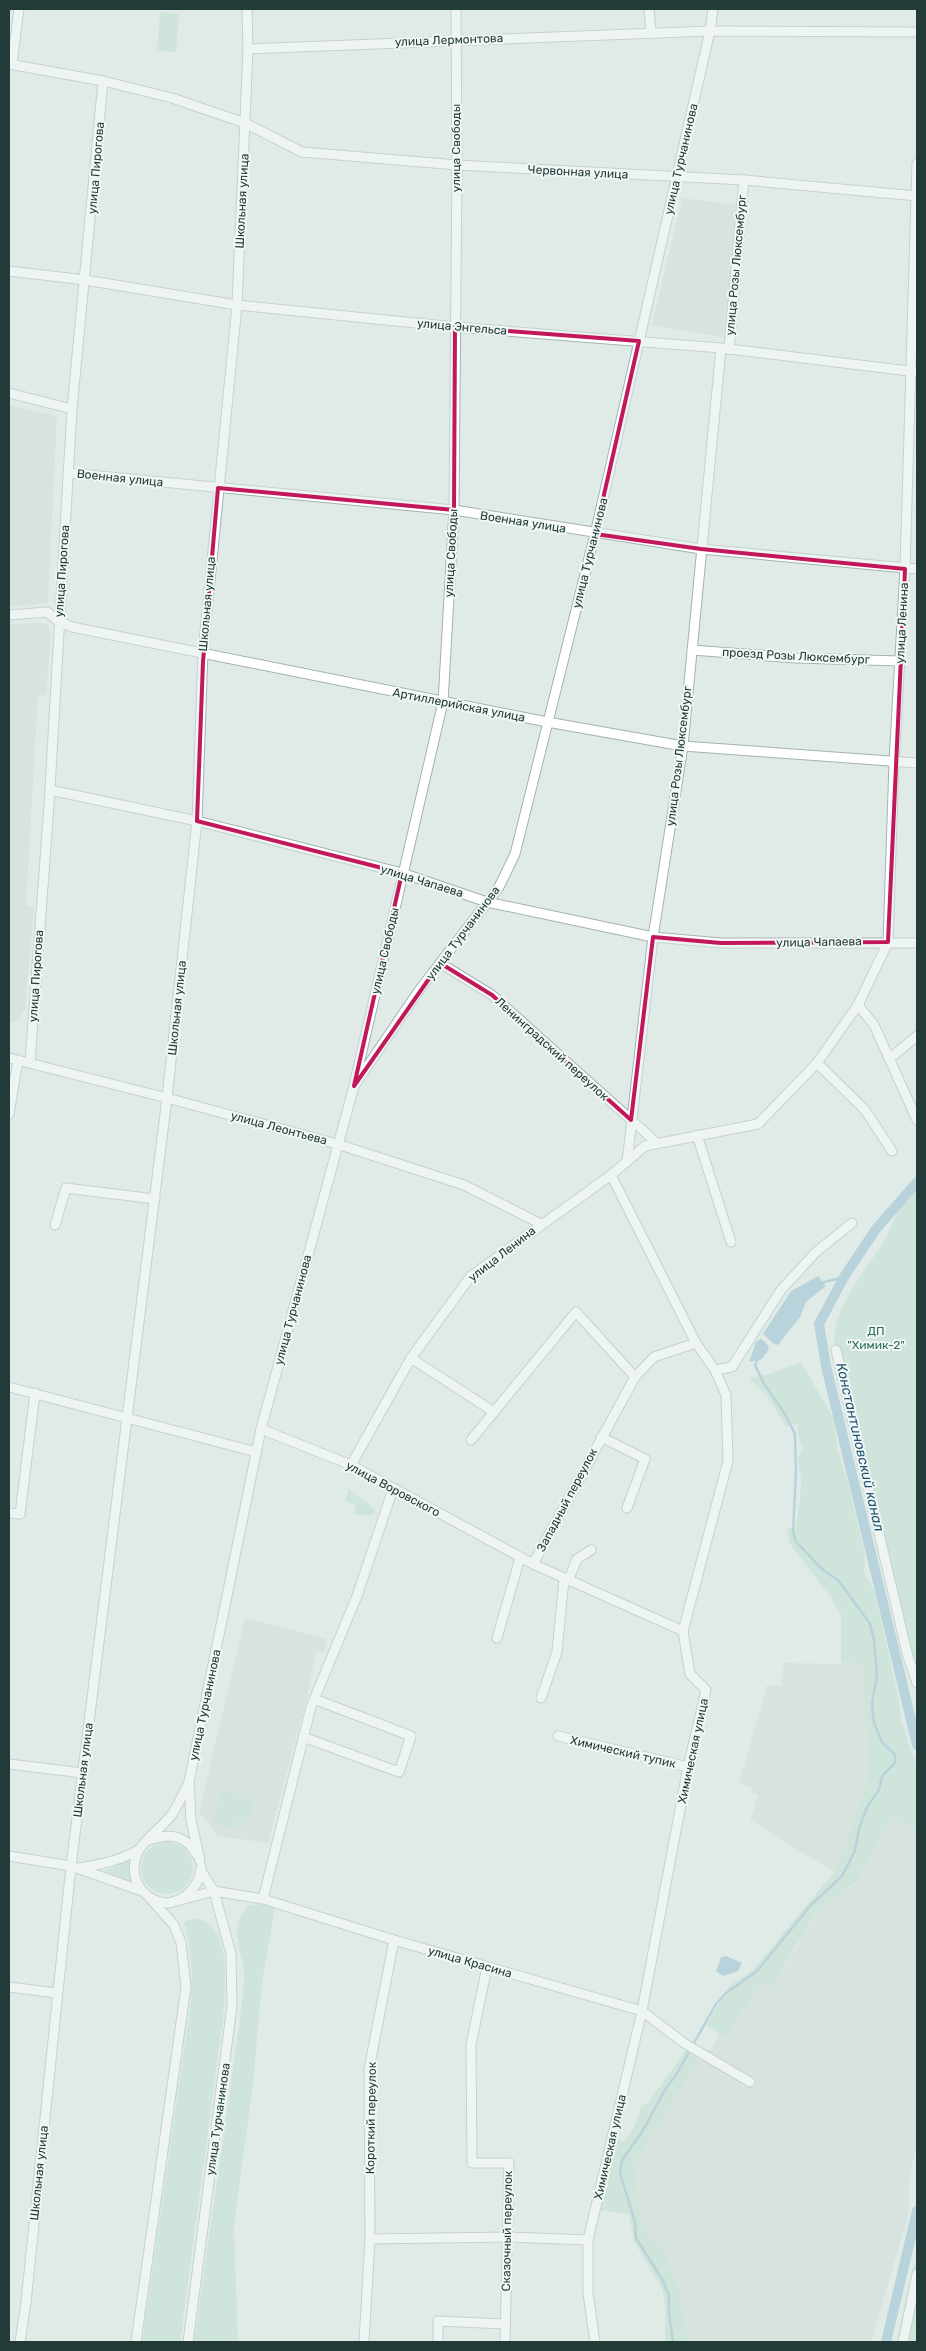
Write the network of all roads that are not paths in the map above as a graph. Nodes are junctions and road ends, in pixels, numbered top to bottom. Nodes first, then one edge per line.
1 (19, 9) edge
2 (247, 9) edge
3 (456, 9) edge
4 (649, 9) edge
5 (713, 9) edge
6 (710, 31) junction
7 (917, 32) edge
8 (651, 33) junction
9 (456, 40) junction
10 (248, 49) junction
11 (11, 64) edge
12 (103, 81) junction
13 (245, 123) junction
14 (917, 164) edge
15 (457, 165) junction
16 (676, 178) junction
17 (744, 180) junction
18 (916, 196) edge
19 (9, 271) edge
20 (85, 280) junction
21 (237, 304) junction
22 (455, 327) junction
23 (639, 341) junction
24 (725, 348) junction
25 (915, 372) edge
26 (9, 393) edge
27 (72, 409) junction
28 (68, 473) junction
29 (218, 488) junction
30 (454, 510) junction
31 (595, 534) junction
32 (701, 549) junction
33 (905, 569) junction
34 (917, 569) edge
35 (9, 615) edge
36 (58, 621) junction
37 (692, 650) junction
38 (203, 652) junction
39 (900, 661) junction
40 (443, 702) junction
41 (547, 722) junction
42 (683, 746) junction
43 (894, 762) junction
44 (917, 763) edge
45 (50, 790) junction
46 (197, 821) junction
47 (402, 874) junction
48 (487, 902) junction
49 (653, 937) junction
50 (888, 942) junction
51 (917, 943) edge
52 (440, 963) junction
53 (858, 1005) junction
54 (917, 1036) edge
55 (14, 1059) edge
56 (889, 1059) junction
57 (30, 1062) junction
58 (817, 1062) junction
59 (354, 1086) junction
60 (168, 1098) junction
61 (9, 1114) edge
62 (631, 1120) junction
63 (917, 1120) edge
64 (698, 1135) junction
65 (657, 1143) junction
66 (337, 1144) junction
67 (892, 1151) dead end
68 (627, 1162) junction
69 (611, 1175) junction
70 (155, 1199) junction
71 (852, 1223) dead end
72 (541, 1224) junction
73 (55, 1225) dead end
74 (731, 1242) dead end
75 (696, 1343) junction
76 (836, 1350) dead end
77 (412, 1358) junction
78 (715, 1370) junction
79 (635, 1377) junction
80 (9, 1387) edge
81 (35, 1393) junction
82 (494, 1412) junction
83 (127, 1418) junction
84 (262, 1429) junction
85 (601, 1437) junction
86 (471, 1440) dead end
87 (256, 1452) junction
88 (350, 1465) junction
89 (393, 1489) junction
90 (627, 1508) dead end
91 (9, 1513) edge
92 (591, 1550) dead end
93 (520, 1558) junction
94 (532, 1564) junction
95 (566, 1580) junction
96 (683, 1631) junction
97 (496, 1638) dead end
98 (917, 1683) edge
99 (541, 1698) dead end
100 (314, 1699) junction
101 (558, 1736) dead end
102 (303, 1737) junction
103 (9, 1764) edge
104 (688, 1768) junction
105 (83, 1773) junction
106 (189, 1782) junction
107 (149, 1840) junction
108 (140, 1849) junction
109 (9, 1856) edge
110 (200, 1860) junction
111 (74, 1867) junction
112 (201, 1871) junction
113 (139, 1890) junction
114 (214, 1891) junction
115 (150, 1898) junction
116 (263, 1899) junction
117 (173, 1902) junction
118 (394, 1940) junction
119 (487, 1967) junction
120 (9, 1987) edge
121 (58, 1992) junction
122 (642, 2011) junction
123 (750, 2082) dead end
124 (508, 2237) junction
125 (370, 2239) junction
126 (588, 2240) junction
127 (917, 2274) edge
128 (505, 2324) junction
129 (20, 2342) edge
130 (136, 2342) edge
131 (188, 2342) edge
132 (364, 2342) edge
133 (438, 2342) edge
134 (505, 2342) edge
135 (595, 2342) edge
136 (903, 2342) edge

1 - 11 street
2 - 10 street, Школьная улица
3 - 9 street, улица Свободы
4 - 8 street
5 - 6 street, улица Турчанинова
6 - 7 street, улица Лермонтова
6 - 8 street, улица Лермонтова
6 - 16 street, улица Турчанинова
8 - 9 street, улица Лермонтова
9 - 10 street, улица Лермонтова
9 - 15 street, улица Свободы
10 - 13 street, Школьная улица
11 - 12 street
12 - 13 street
12 - 20 street, улица Пирогова
13 - 15 street, Червонная улица
13 - 21 street, Школьная улица
14 - 18 street, улица Ленина
15 - 16 street, Червонная улица
15 - 22 street, улица Свободы
16 - 17 street, Червонная улица
16 - 23 street, улица Турчанинова
17 - 18 street, Червонная улица
17 - 24 street, улица Розы Люксембург
18 - 25 street, улица Ленина
19 - 20 street, улица Энгельса
20 - 21 street, улица Энгельса
20 - 27 street, улица Пирогова
21 - 22 street, улица Энгельса
21 - 29 street, Школьная улица
22 - 23 street, улица Энгельса
22 - 30 street, улица Свободы
23 - 24 street, улица Энгельса
23 - 31 street, улица Турчанинова
24 - 25 street, улица Энгельса
24 - 32 street, улица Розы Люксембург
25 - 33 street, улица Ленина
26 - 27 street
27 - 28 street, улица Пирогова
28 - 29 street, Военная улица
28 - 36 street, улица Пирогова
29 - 30 street, Военная улица
29 - 38 street, Школьная улица
30 - 31 street, Военная улица
30 - 40 street, улица Свободы
31 - 32 street, Военная улица
31 - 41 street, улица Турчанинова
32 - 33 street, Военная улица
32 - 37 street, улица Розы Люксембург
33 - 34 street, Военная улица
33 - 39 street, улица Ленина
35 - 36 street, Артиллерийская улица
36 - 38 street, Артиллерийская улица
36 - 45 street, улица Пирогова
37 - 39 street, проезд Розы Люксембург
37 - 42 street, улица Розы Люксембург
38 - 40 street, Артиллерийская улица
38 - 46 street, Школьная улица
39 - 43 street, улица Ленина
40 - 41 street, Артиллерийская улица
40 - 47 street, улица Свободы
41 - 42 street, Артиллерийская улица
41 - 48 street, улица Турчанинова
42 - 43 street, Артиллерийская улица
42 - 49 street, улица Розы Люксембург
43 - 44 street, Артиллерийская улица
43 - 50 street, улица Ленина
45 - 46 street, улица Чапаева
45 - 57 street, улица Пирогова
46 - 47 street, улица Чапаева
46 - 60 street, Школьная улица
47 - 48 street, улица Чапаева
47 - 59 street, улица Свободы
48 - 49 street, улица Чапаева
48 - 52 street, улица Турчанинова
49 - 50 street, улица Чапаева
49 - 62 street, улица Розы Люксембург
50 - 51 street, улица Чапаева
50 - 53 street, улица Ленина
52 - 59 street, улица Турчанинова
52 - 62 street, Ленинградский переулок
53 - 56 street
53 - 58 street, улица Ленина
54 - 56 street
55 - 57 street, улица Леонтьева
55 - 61 street
56 - 63 street
57 - 60 street, улица Леонтьева
58 - 64 street, улица Ленина
58 - 67 street
59 - 66 street, улица Турчанинова
60 - 66 street, улица Леонтьева
60 - 70 street, Школьная улица
62 - 65 street, Ленинградский переулок
62 - 68 street, улица Розы Люксембург
64 - 65 street, улица Ленина
64 - 74 street
65 - 68 street, улица Ленина
66 - 72 street, улица Леонтьева
66 - 84 street, улица Турчанинова
68 - 69 street, улица Ленина
69 - 72 street, улица Ленина
69 - 75 street
70 - 73 street
70 - 83 street, Школьная улица
71 - 78 street
72 - 77 street, улица Ленина
75 - 78 street
75 - 79 street, Западный переулок
76 - 98 street
77 - 82 street
77 - 88 street, улица Ленина
78 - 96 street, Химическая улица
79 - 82 street
79 - 85 street, Западный переулок
80 - 81 street
81 - 83 street
81 - 91 street
82 - 86 street
83 - 87 street
83 - 105 street, Школьная улица
84 - 87 street, улица Турчанинова
84 - 88 street, улица Воровского
85 - 90 street, Западный переулок
85 - 94 street, Западный переулок
87 - 106 street, улица Турчанинова
88 - 89 street, улица Воровского
89 - 93 street, улица Воровского
89 - 100 street
92 - 95 street
93 - 94 street, улица Воровского
93 - 97 street
94 - 95 street, улица Воровского
95 - 96 street, улица Воровского
95 - 99 street
96 - 104 street, Химическая улица
100 - 102 street
100 - 102 street
101 - 104 street, Химический тупик
102 - 116 street
103 - 105 street
104 - 122 street, Химическая улица
105 - 111 street, Школьная улица
106 - 107 street, улица Турчанинова
106 - 110 street, улица Турчанинова
107 - 108 street
107 - 110 street
108 - 111 street
108 - 113 street
109 - 111 street
110 - 112 street
111 - 113 street
111 - 121 street, Школьная улица
112 - 114 street, улица Турчанинова
112 - 117 street
113 - 115 street
114 - 116 street, улица Красина
114 - 117 street, улица Красина
114 - 131 street, улица Турчанинова
115 - 117 street
115 - 130 street
116 - 118 street, улица Красина
118 - 119 street, улица Красина
118 - 125 street, Короткий переулок
119 - 122 street, улица Красина
119 - 124 street, Сказочный переулок
120 - 121 street
121 - 129 street, Школьная улица
122 - 123 street, улица Красина
122 - 126 street, Химическая улица
124 - 125 street
124 - 126 street
124 - 128 street, Сказочный переулок
125 - 132 street, Короткий переулок
126 - 135 street, Химическая улица
127 - 136 street
128 - 133 street
128 - 134 street, Сказочный переулок

